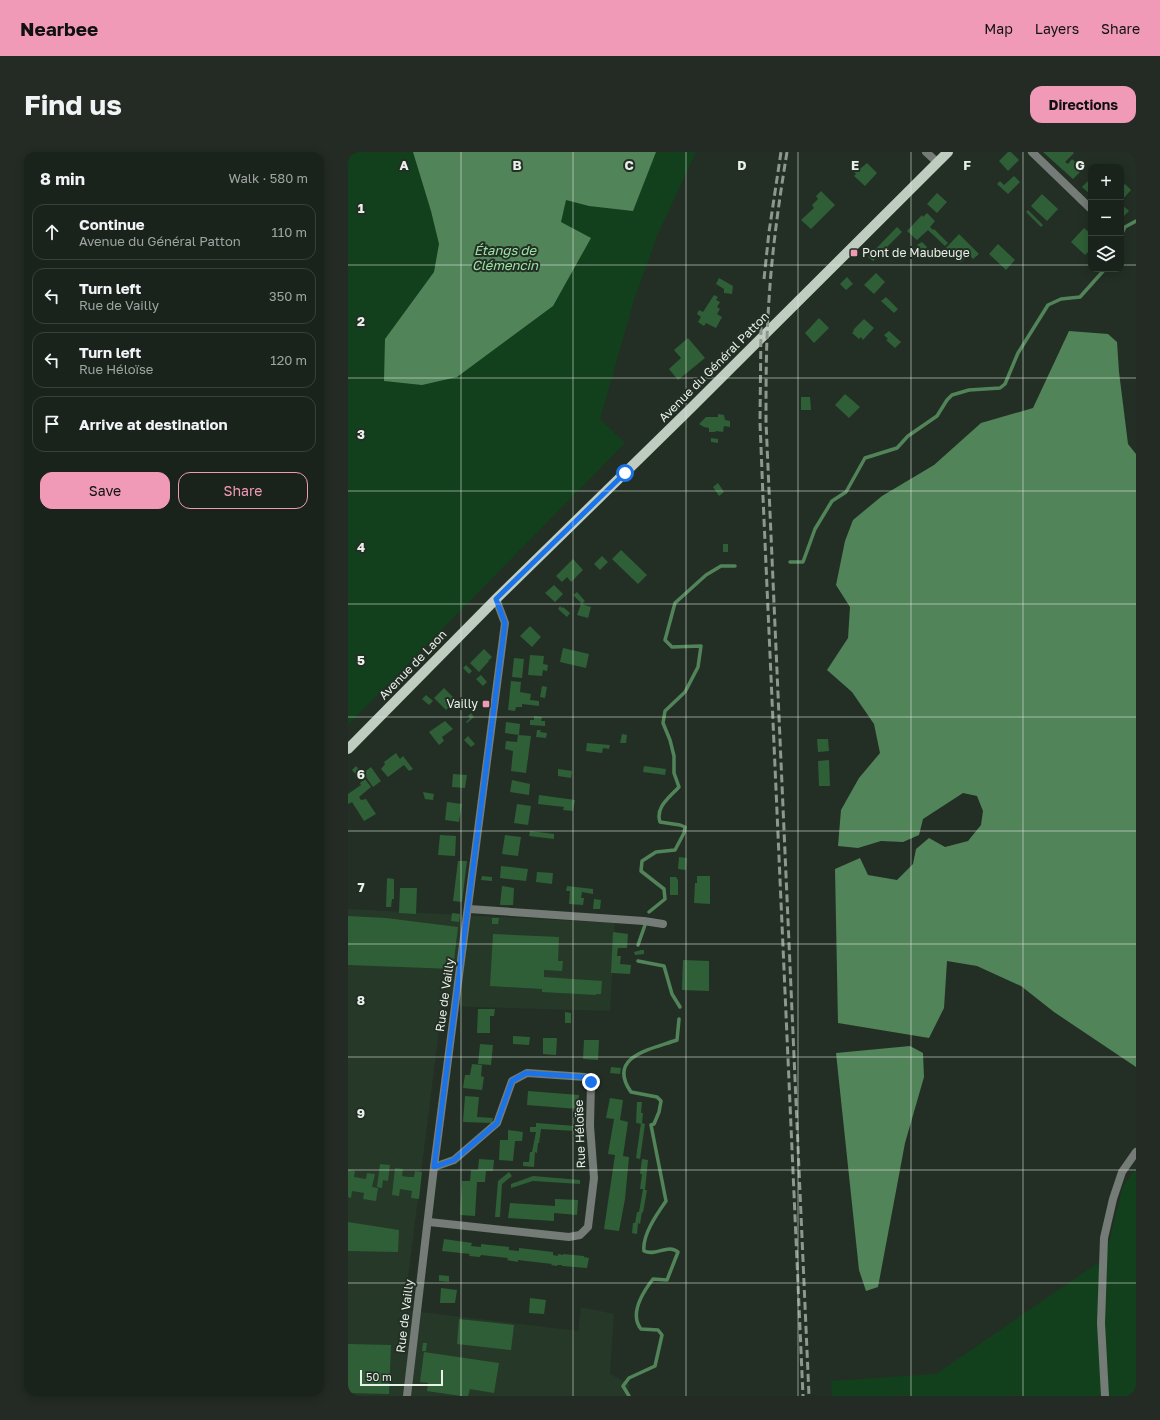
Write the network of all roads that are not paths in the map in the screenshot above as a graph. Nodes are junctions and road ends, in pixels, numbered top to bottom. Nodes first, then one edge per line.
1 (926, 152) edge
2 (948, 152) edge
3 (1032, 152) edge
4 (937, 162) junction
5 (1088, 206) edge
6 (496, 599) junction
7 (348, 749) edge
8 (469, 909) junction
9 (663, 924) dead end
10 (1136, 1152) edge
11 (434, 1167) junction
12 (429, 1222) junction
13 (407, 1396) edge
14 (1105, 1396) edge

1 - 4 street
2 - 4 main road, Avenue du Général Patton
3 - 5 street
4 - 6 main road, Avenue du Général Patton
6 - 7 main road, Avenue de Laon
6 - 8 street, Rue de Vailly
8 - 9 street
8 - 11 street, Rue de Vailly
10 - 14 street
11 - 12 street, Rue de Vailly
11 - 12 street, Rue Héloïse
12 - 13 street, Rue de Vailly

